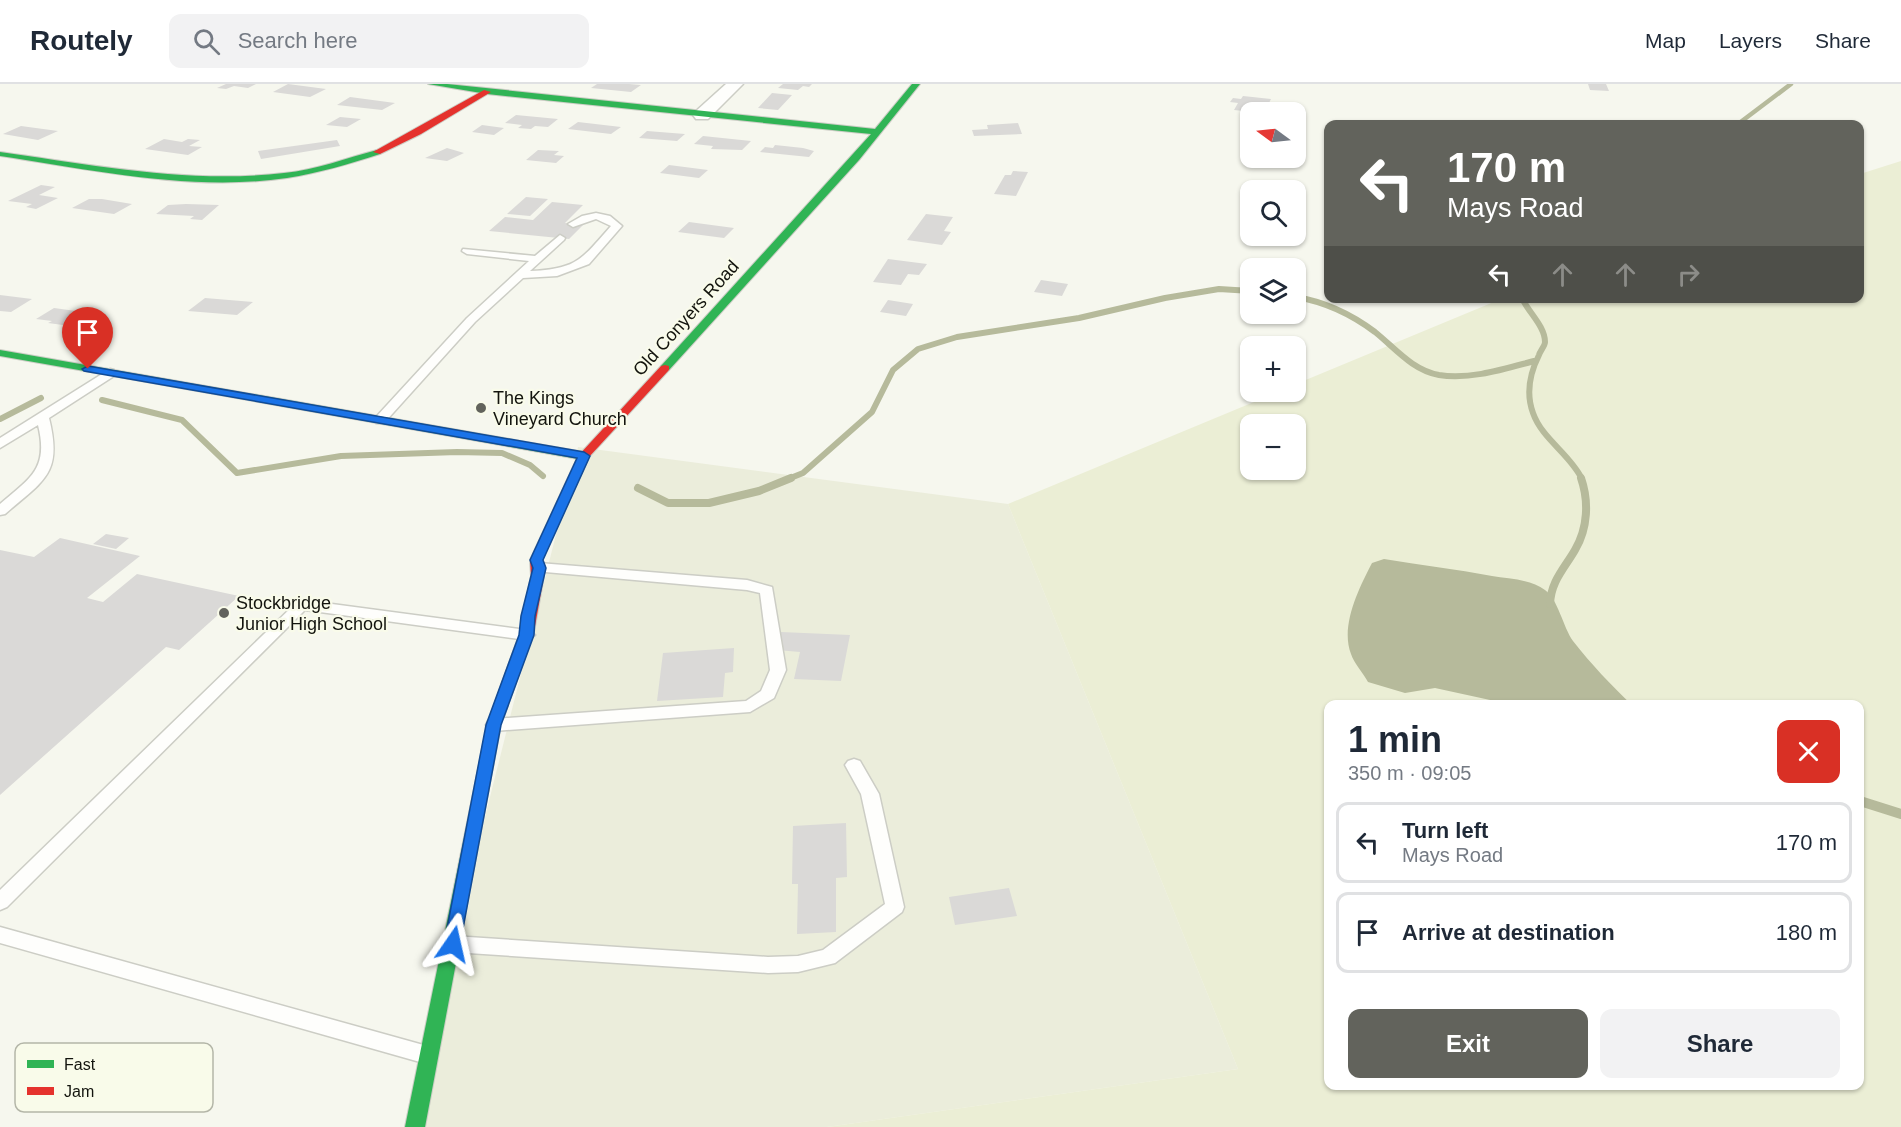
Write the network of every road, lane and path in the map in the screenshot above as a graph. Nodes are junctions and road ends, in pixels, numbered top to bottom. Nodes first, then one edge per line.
1 (432, 84) edge
2 (735, 84) edge
3 (916, 84) edge
4 (488, 92) junction
5 (702, 115) junction
6 (877, 132) junction
7 (0, 154) edge
8 (573, 224) dead end
9 (560, 238) dead end
10 (467, 251) dead end
11 (536, 259) junction
12 (520, 275) junction
13 (0, 354) edge
14 (110, 373) junction
15 (42, 417) junction
16 (380, 420) junction
17 (0, 444) edge
18 (584, 456) junction
19 (0, 511) edge
20 (539, 568) junction
21 (526, 635) junction
22 (494, 725) junction
23 (854, 765) dead end
24 (0, 902) edge
25 (0, 935) edge
26 (453, 944) junction
27 (430, 1055) junction
28 (416, 1127) edge

1 - 4 street
2 - 5 street
3 - 6 street, Old Conyers Road
4 - 5 street
4 - 7 street
5 - 6 street
6 - 18 street, Old Conyers Road
8 - 12 lane
9 - 11 lane
10 - 11 lane
11 - 12 lane
12 - 16 lane
13 - 14 street
14 - 15 lane
14 - 16 street
15 - 17 lane
15 - 19 lane
16 - 18 street
18 - 20 street, Old Conyers Road
20 - 21 street, Old Conyers Road
20 - 22 lane
21 - 22 street, Old Conyers Road
21 - 24 lane
22 - 26 street, Old Conyers Road
23 - 26 lane
25 - 27 lane
26 - 27 street, Old Conyers Road
27 - 28 street, Old Conyers Road

